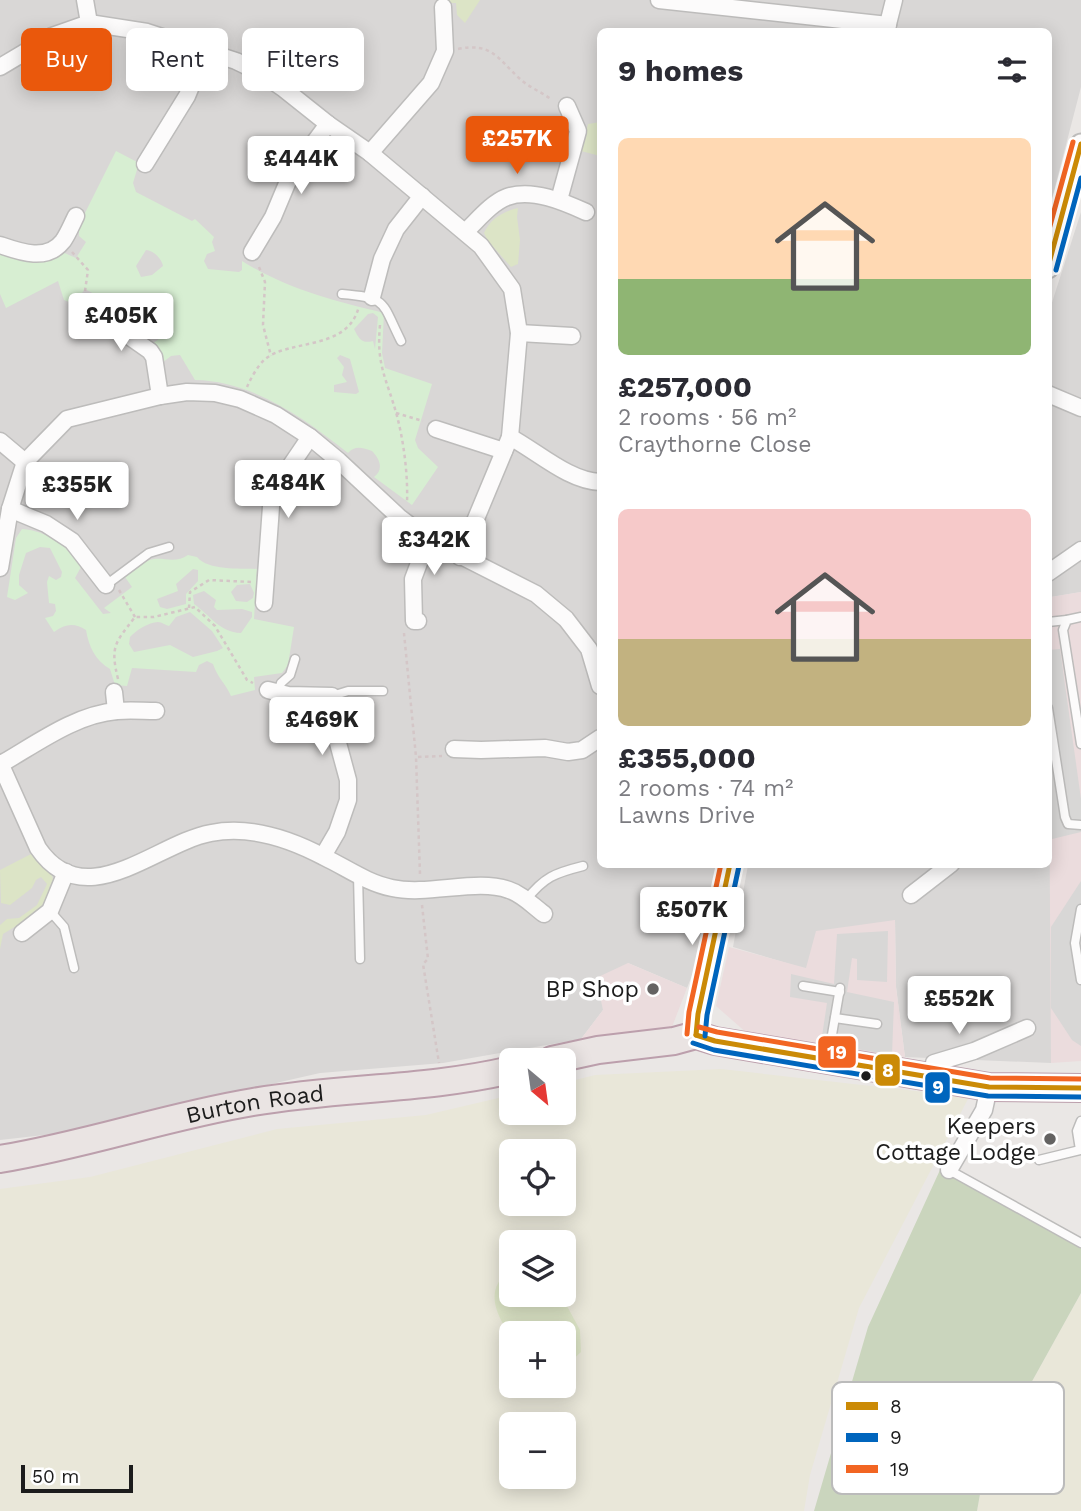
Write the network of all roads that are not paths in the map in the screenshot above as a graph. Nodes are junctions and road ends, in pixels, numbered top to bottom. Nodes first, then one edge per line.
1 (85, 0) edge
2 (659, 0) edge
3 (894, 0) edge
4 (443, 7) dead end
5 (89, 23) junction
6 (887, 28) edge
7 (126, 29) edge
8 (228, 59) edge
9 (0, 67) edge
10 (189, 91) edge
11 (566, 106) road end
12 (328, 124) junction
13 (1081, 144) edge
14 (370, 153) junction
15 (145, 164) dead end
16 (422, 197) junction
17 (559, 200) junction
18 (586, 212) dead end
19 (76, 216) dead end
20 (465, 232) junction
21 (0, 244) edge
22 (252, 252) road end
23 (1052, 253) edge
24 (342, 294) dead end
25 (372, 298) junction
26 (87, 307) road end
27 (519, 333) junction
28 (572, 336) dead end
29 (401, 341) dead end
30 (160, 396) junction
31 (1052, 396) edge
32 (1081, 408) edge
33 (436, 429) road end
34 (310, 437) junction
35 (0, 441) edge
36 (507, 444) junction
37 (25, 462) junction
38 (597, 482) edge
39 (10, 509) junction
40 (428, 539) junction
41 (169, 547) dead end
42 (1081, 550) edge
43 (460, 557) junction
44 (0, 568) edge
45 (1052, 570) edge
46 (106, 585) joint
47 (264, 603) dead end
48 (1081, 617) edge
49 (1067, 620) junction
50 (416, 621) road end
51 (1052, 622) edge
52 (595, 647) edge
53 (295, 659) dead end
54 (273, 691) joint
55 (383, 691) dead end
56 (114, 692) road end
57 (332, 696) junction
58 (116, 711) junction
59 (156, 711) dead end
60 (1052, 734) edge
61 (597, 740) edge
62 (1081, 744) edge
63 (454, 749) road end
64 (1, 763) edge
65 (1081, 825) edge
66 (323, 856) junction
67 (583, 866) dead end
68 (729, 868) edge
69 (946, 868) edge
70 (66, 872) junction
71 (358, 876) junction
72 (911, 895) dead end
73 (526, 900) junction
74 (1081, 909) edge
75 (50, 911) junction
76 (544, 915) dead end
77 (22, 933) dead end
78 (360, 959) dead end
79 (74, 968) dead end
80 (1081, 980) edge
81 (803, 986) dead end
82 (835, 1018) junction
83 (877, 1024) dead end
84 (1027, 1028) dead end
85 (696, 1035) junction
86 (576, 1055) edge
87 (828, 1059) junction
88 (499, 1072) edge
89 (932, 1078) junction
90 (989, 1087) junction
91 (1081, 1088) edge
92 (1081, 1121) edge
93 (0, 1159) edge
94 (1039, 1160) dead end
95 (949, 1170) joint
96 (1081, 1243) edge

1 - 5 street
2 - 6 street
3 - 6 street
4 - 14 street
5 - 7 street
5 - 9 street
8 - 12 street
10 - 15 street
11 - 17 street
12 - 14 street
12 - 22 street
13 - 23 street
14 - 16 street
16 - 20 street
16 - 25 street
17 - 18 street
17 - 20 street
19 - 21 street
20 - 27 street
24 - 25 lane
25 - 29 lane
26 - 30 street
27 - 28 street
27 - 36 street
30 - 34 street
30 - 37 street
31 - 32 street
33 - 36 street
34 - 40 street
34 - 47 street
35 - 37 street
36 - 38 street
36 - 43 street
37 - 39 street
39 - 44 street
39 - 46 street
40 - 43 street
40 - 50 street
41 - 46 lane
42 - 45 street
43 - 52 street
48 - 49 lane
49 - 51 lane
49 - 62 lane
53 - 54 lane
54 - 57 street
55 - 57 lane
56 - 58 street
57 - 66 street
58 - 59 street
58 - 64 street
60 - 65 lane
61 - 63 street
64 - 70 street
66 - 70 street
66 - 71 street
67 - 73 lane
68 - 85 street
69 - 72 street
70 - 75 street
71 - 73 street
71 - 78 lane
73 - 76 street
74 - 80 lane
75 - 77 street
75 - 79 lane
81 - 82 lane
82 - 83 lane
82 - 87 lane
84 - 89 street
85 - 86 highway
85 - 87 highway
87 - 89 highway
88 - 93 highway, Burton Road
89 - 90 highway
90 - 91 highway
90 - 95 street
92 - 94 lane
95 - 96 lane

